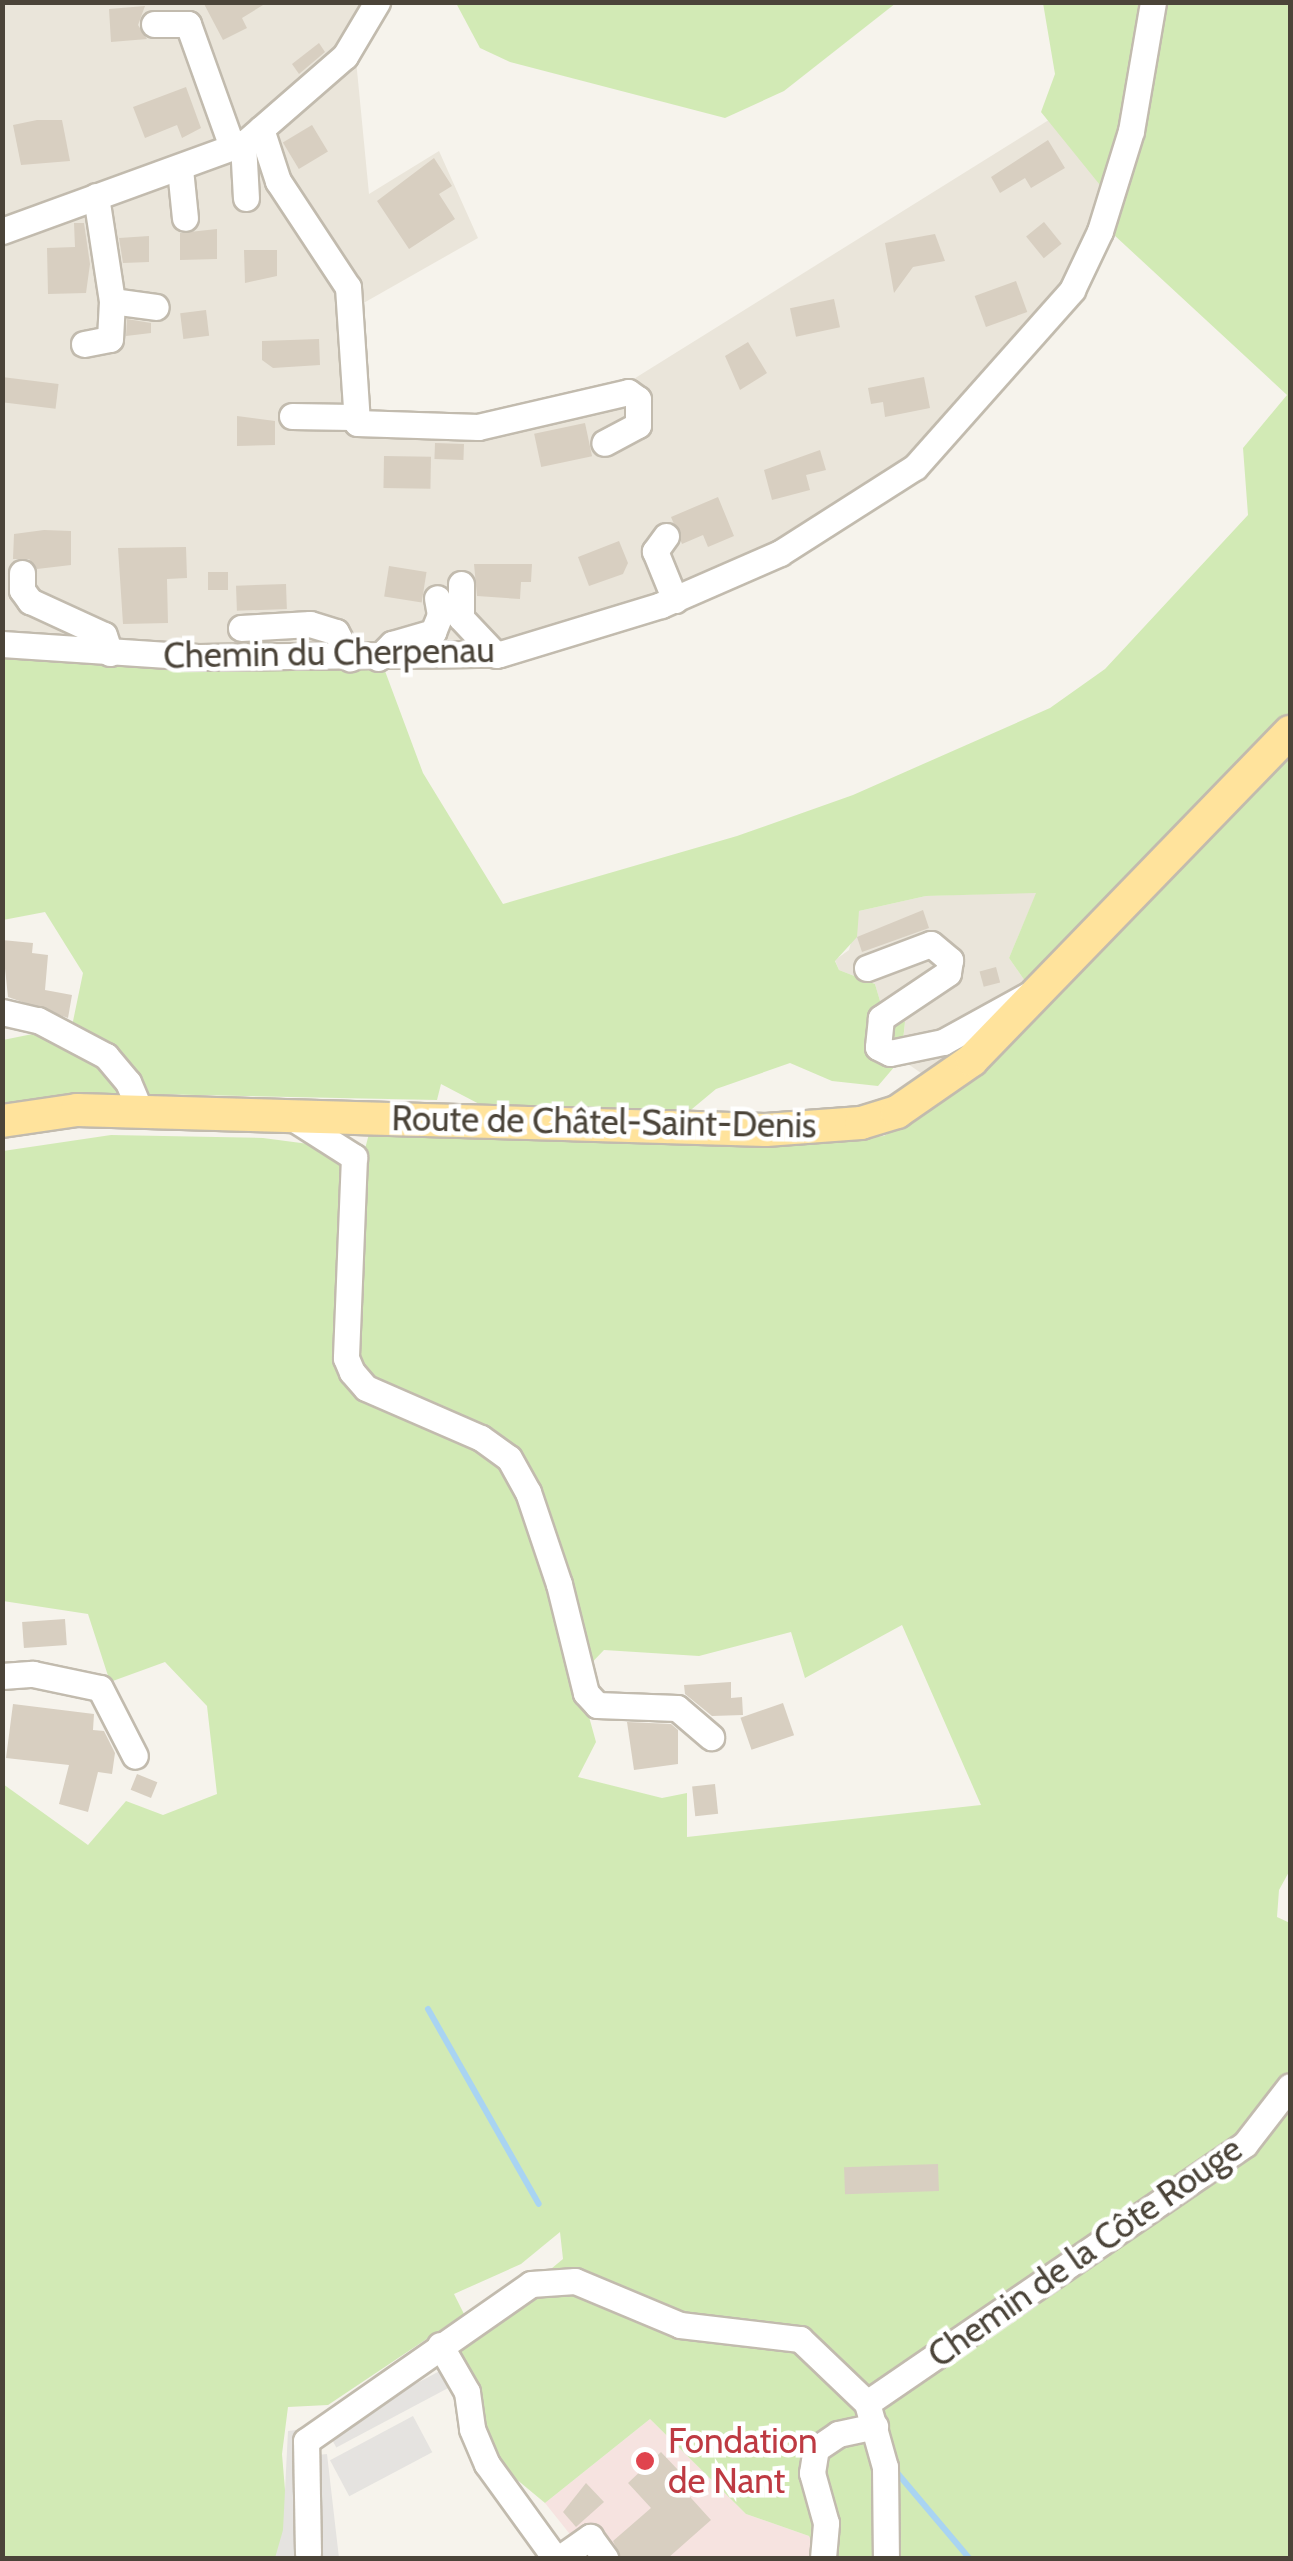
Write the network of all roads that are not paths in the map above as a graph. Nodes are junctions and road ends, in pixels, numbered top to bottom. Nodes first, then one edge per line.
1 (377, 2) edge
2 (1153, 2) edge
3 (154, 24) dead end
4 (246, 140) junction
5 (180, 168) junction
6 (96, 196) junction
7 (246, 198) dead end
8 (185, 218) dead end
9 (2, 231) edge
10 (112, 301) junction
11 (156, 307) dead end
12 (84, 344) dead end
13 (292, 416) dead end
14 (352, 417) junction
15 (604, 443) dead end
16 (666, 536) dead end
17 (22, 574) dead end
18 (461, 584) dead end
19 (437, 598) dead end
20 (675, 600) junction
21 (242, 628) dead end
22 (2, 644) edge
23 (110, 654) junction
24 (496, 654) junction
25 (350, 658) junction
26 (378, 658) junction
27 (1290, 732) edge
28 (867, 968) dead end
29 (1039, 991) junction
30 (2, 1012) edge
31 (140, 1110) junction
32 (287, 1115) junction
33 (369, 1118) junction
34 (2, 1121) edge
35 (354, 1157) junction
36 (2, 1676) edge
37 (711, 1738) dead end
38 (136, 1756) dead end
39 (1290, 2086) edge
40 (440, 2345) junction
41 (871, 2414) junction
42 (308, 2553) dead end
43 (558, 2558) edge
44 (606, 2558) edge
45 (823, 2558) edge
46 (886, 2558) edge

1 - 4 street
2 - 20 street, Chemin du Cherpenau
3 - 4 street
4 - 5 street
4 - 7 street
4 - 14 street
5 - 6 street
5 - 8 street
6 - 9 street
6 - 10 street
10 - 11 street
10 - 12 street
13 - 14 street
14 - 15 street
16 - 20 street
17 - 23 street
18 - 24 street
19 - 26 street
20 - 24 street, Chemin du Cherpenau
21 - 25 street
22 - 23 street, Chemin du Cherpenau
23 - 25 street, Chemin du Cherpenau
24 - 26 street, Chemin du Cherpenau
25 - 26 street, Chemin du Cherpenau
27 - 29 main road, Route de Châtel-Saint-Denis
28 - 29 street
29 - 33 main road, Route de Châtel-Saint-Denis
30 - 31 street
31 - 32 main road, Route de Châtel-Saint-Denis
31 - 34 main road, Route de Châtel-Saint-Denis
32 - 33 main road, Route de Châtel-Saint-Denis
32 - 35 street
33 - 35 street
35 - 37 street
36 - 38 street
39 - 41 street, Chemin de la Côte Rouge
40 - 41 street
40 - 42 street
40 - 43 street
41 - 45 street
41 - 46 street
43 - 44 street

